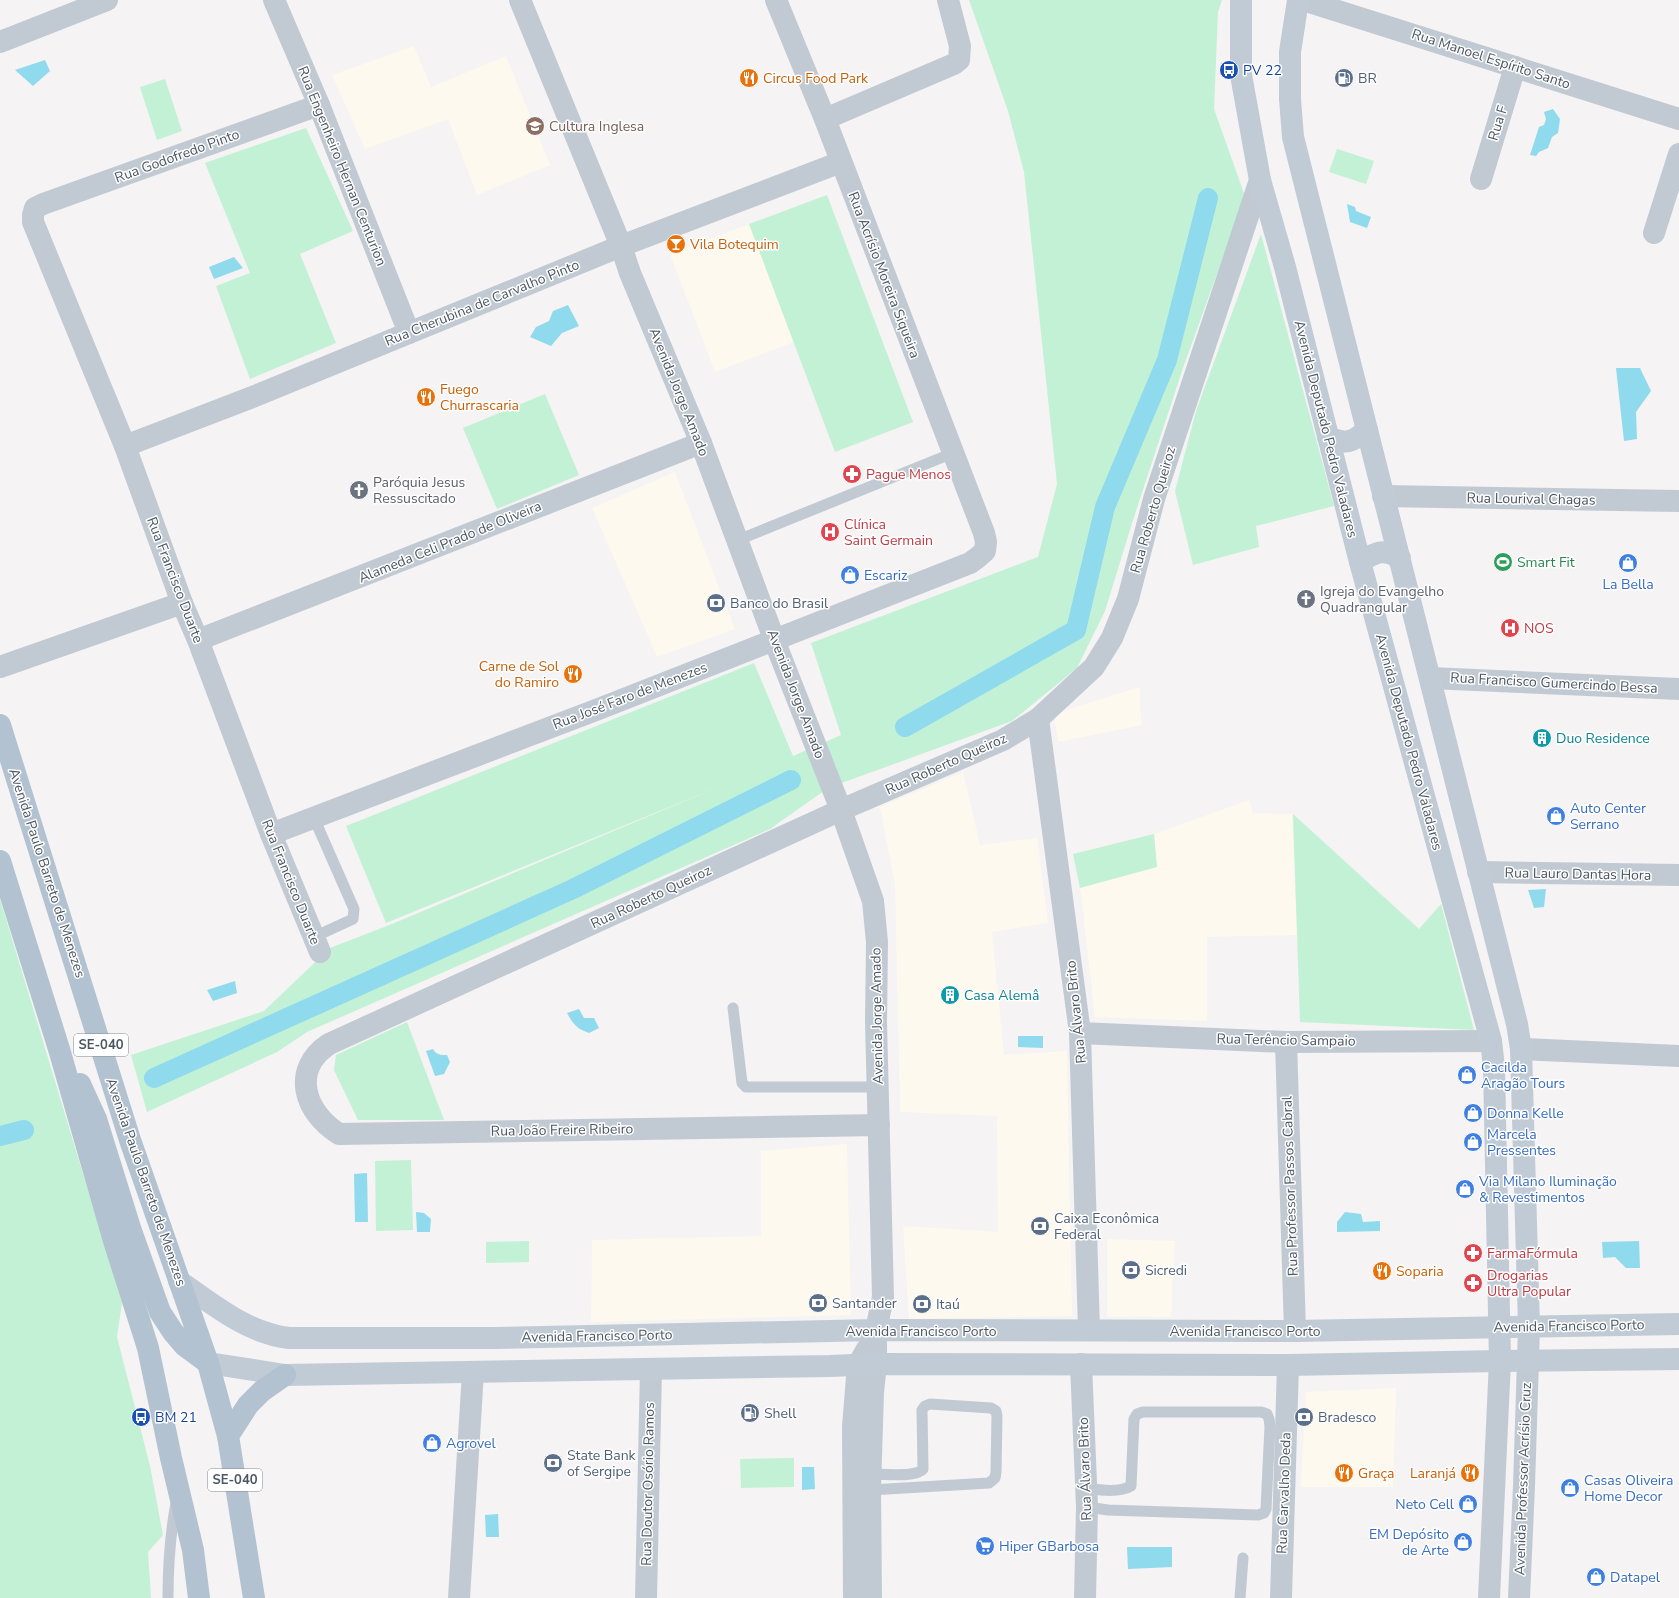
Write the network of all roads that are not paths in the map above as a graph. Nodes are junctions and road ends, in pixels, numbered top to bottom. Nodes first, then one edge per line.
1 (107, 0) edge
2 (274, 0) edge
3 (520, 0) edge
4 (776, 0) edge
5 (948, 0) edge
6 (1241, 0) edge
7 (1298, 0) edge
8 (1303, 0) edge
9 (0, 42) edge
10 (1515, 67) junction
11 (319, 105) junction
12 (824, 119) junction
13 (1679, 119) edge
14 (1679, 154) edge
15 (841, 162) junction
16 (1481, 179) dead end
17 (1260, 180) junction
18 (35, 208) joint
19 (1654, 233) dead end
20 (621, 246) junction
21 (409, 333) junction
22 (1368, 430) junction
23 (1328, 437) junction
24 (701, 443) junction
25 (125, 446) junction
26 (952, 453) junction
27 (1383, 496) junction
28 (1679, 501) edge
29 (738, 540) junction
30 (985, 551) joint
31 (1400, 558) junction
32 (1360, 562) junction
33 (182, 603) junction
34 (775, 639) junction
35 (198, 640) junction
36 (0, 667) edge
37 (1430, 678) junction
38 (1679, 689) edge
39 (1038, 719) junction
40 (0, 725) edge
41 (841, 810) junction
42 (314, 818) junction
43 (271, 834) junction
44 (0, 861) edge
45 (1478, 872) junction
46 (1679, 875) edge
47 (317, 945) joint
48 (733, 1008) dead end
49 (1080, 1033) junction
50 (1491, 1041) junction
51 (1286, 1042) junction
52 (1521, 1048) junction
53 (59, 1049) junction
54 (316, 1055) joint
55 (1679, 1056) edge
56 (878, 1087) junction
57 (879, 1125) junction
58 (180, 1281) junction
59 (1679, 1324) edge
60 (1498, 1326) junction
61 (1529, 1327) junction
62 (876, 1330) junction
63 (1088, 1330) junction
64 (1295, 1331) junction
65 (1679, 1359) edge
66 (1500, 1360) junction
67 (1528, 1360) junction
68 (208, 1364) junction
69 (867, 1364) junction
70 (1081, 1364) junction
71 (1288, 1365) junction
72 (651, 1369) junction
73 (473, 1372) junction
74 (285, 1375) junction
75 (228, 1436) junction
76 (870, 1482) junction
77 (179, 1489) junction
78 (1086, 1498) junction
79 (1243, 1558) dead end
80 (168, 1598) edge
81 (199, 1598) edge
82 (254, 1598) edge
83 (459, 1598) edge
84 (646, 1598) edge
85 (854, 1598) edge
86 (871, 1598) edge
87 (1085, 1598) edge
88 (1240, 1598) edge
89 (1282, 1598) edge
90 (1489, 1598) edge
91 (1519, 1598) edge

1 - 9 street
2 - 11 street, Rua Engenheiro Hernan Centurion
3 - 20 street, Avenida Jorge Amado
4 - 12 street, Rua Acrísio Moreira Siqueira
5 - 12 street
6 - 17 main road, Avenida Deputado Pedro Valadares
7 - 22 main road
8 - 10 street, Rua Manoel Espírito Santo
10 - 13 street, Rua Manoel Espírito Santo
10 - 16 street, Rua F
11 - 18 street, Rua Godofredo Pinto
11 - 21 street, Rua Engenheiro Hernan Centurion
12 - 15 street, Rua Acrísio Moreira Siqueira
14 - 19 street
15 - 20 street, Rua Cherubina de Carvalho Pinto
15 - 26 street, Rua Acrísio Moreira Siqueira
17 - 23 main road, Avenida Deputado Pedro Valadares
17 - 39 street, Rua Roberto Queiroz
18 - 25 street, Rua Francisco Duarte
20 - 21 street, Rua Cherubina de Carvalho Pinto
20 - 24 street, Avenida Jorge Amado
21 - 25 street, Rua Cherubina de Carvalho Pinto
22 - 23 main road
22 - 27 main road
23 - 32 main road, Avenida Deputado Pedro Valadares
24 - 29 street, Avenida Jorge Amado
24 - 35 street, Alameda Celi Prado de Oliveira
25 - 33 street, Rua Francisco Duarte
26 - 29 lane
26 - 30 street, Rua Acrísio Moreira Siqueira
27 - 28 street, Rua Lourival Chagas
27 - 31 main road
29 - 34 street, Avenida Jorge Amado
30 - 34 street, Rua José Faro de Menezes
31 - 32 main road
31 - 37 main road
32 - 50 main road, Avenida Deputado Pedro Valadares
33 - 35 street, Rua Francisco Duarte
33 - 36 street
34 - 41 street, Avenida Jorge Amado
34 - 42 street, Rua José Faro de Menezes
35 - 43 street, Rua Francisco Duarte
37 - 38 street, Rua Francisco Gumercindo Bessa
37 - 45 main road
39 - 41 street, Rua Roberto Queiroz
39 - 49 street, Rua Álvaro Brito
40 - 58 main road, Avenida Paulo Barreto de Menezes / SE-040
41 - 54 street, Rua Roberto Queiroz
41 - 56 street, Avenida Jorge Amado
42 - 43 street, Rua José Faro de Menezes
42 - 47 lane
43 - 47 street, Rua Francisco Duarte
44 - 53 main road, SE-040
45 - 46 street, Rua Lauro Dantas Hora
45 - 52 main road
48 - 56 lane
49 - 51 street, Rua Terêncio Sampaio
49 - 63 street, Rua Álvaro Brito
50 - 51 street, Rua Terêncio Sampaio
50 - 60 main road, Avenida Deputado Pedro Valadares
51 - 64 street, Rua Professor Passos Cabral
52 - 55 street
52 - 61 main road
53 - 68 main road
53 - 77 main road, SE-040
54 - 57 street, Rua João Freire Ribeiro
56 - 57 street, Avenida Jorge Amado
57 - 62 street, Avenida Jorge Amado
58 - 62 main road, Avenida Francisco Porto
58 - 68 main road, Avenida Paulo Barreto de Menezes / SE-040
59 - 61 main road, Avenida Francisco Porto
60 - 61 main road, Avenida Francisco Porto
60 - 64 main road, Avenida Francisco Porto
60 - 66 main road, Avenida Deputado Pedro Valadares
61 - 67 main road
62 - 63 main road, Avenida Francisco Porto
62 - 69 street, Avenida Jorge Amado
63 - 64 main road, Avenida Francisco Porto
65 - 67 main road
66 - 67 main road
66 - 71 main road
66 - 90 street, Avenida Professor Acrísio Cruz
67 - 91 street, Avenida Professor Acrísio Cruz
68 - 74 main road
68 - 75 main road, Avenida Paulo Barreto de Menezes / SE-040
69 - 70 main road
69 - 72 main road
69 - 76 street
69 - 85 street
70 - 71 main road
70 - 78 street, Rua Álvaro Brito
71 - 89 street, Rua Carvalho Deda
72 - 73 main road
72 - 84 street, Rua Doutor Osório Ramos
73 - 74 main road
73 - 83 street
74 - 75 main road
75 - 82 main road, Avenida Paulo Barreto de Menezes / SE-040
76 - 76 lane
76 - 86 street
77 - 80 lane
77 - 81 main road, SE-040
78 - 78 lane
78 - 87 street, Rua Álvaro Brito
79 - 88 lane

